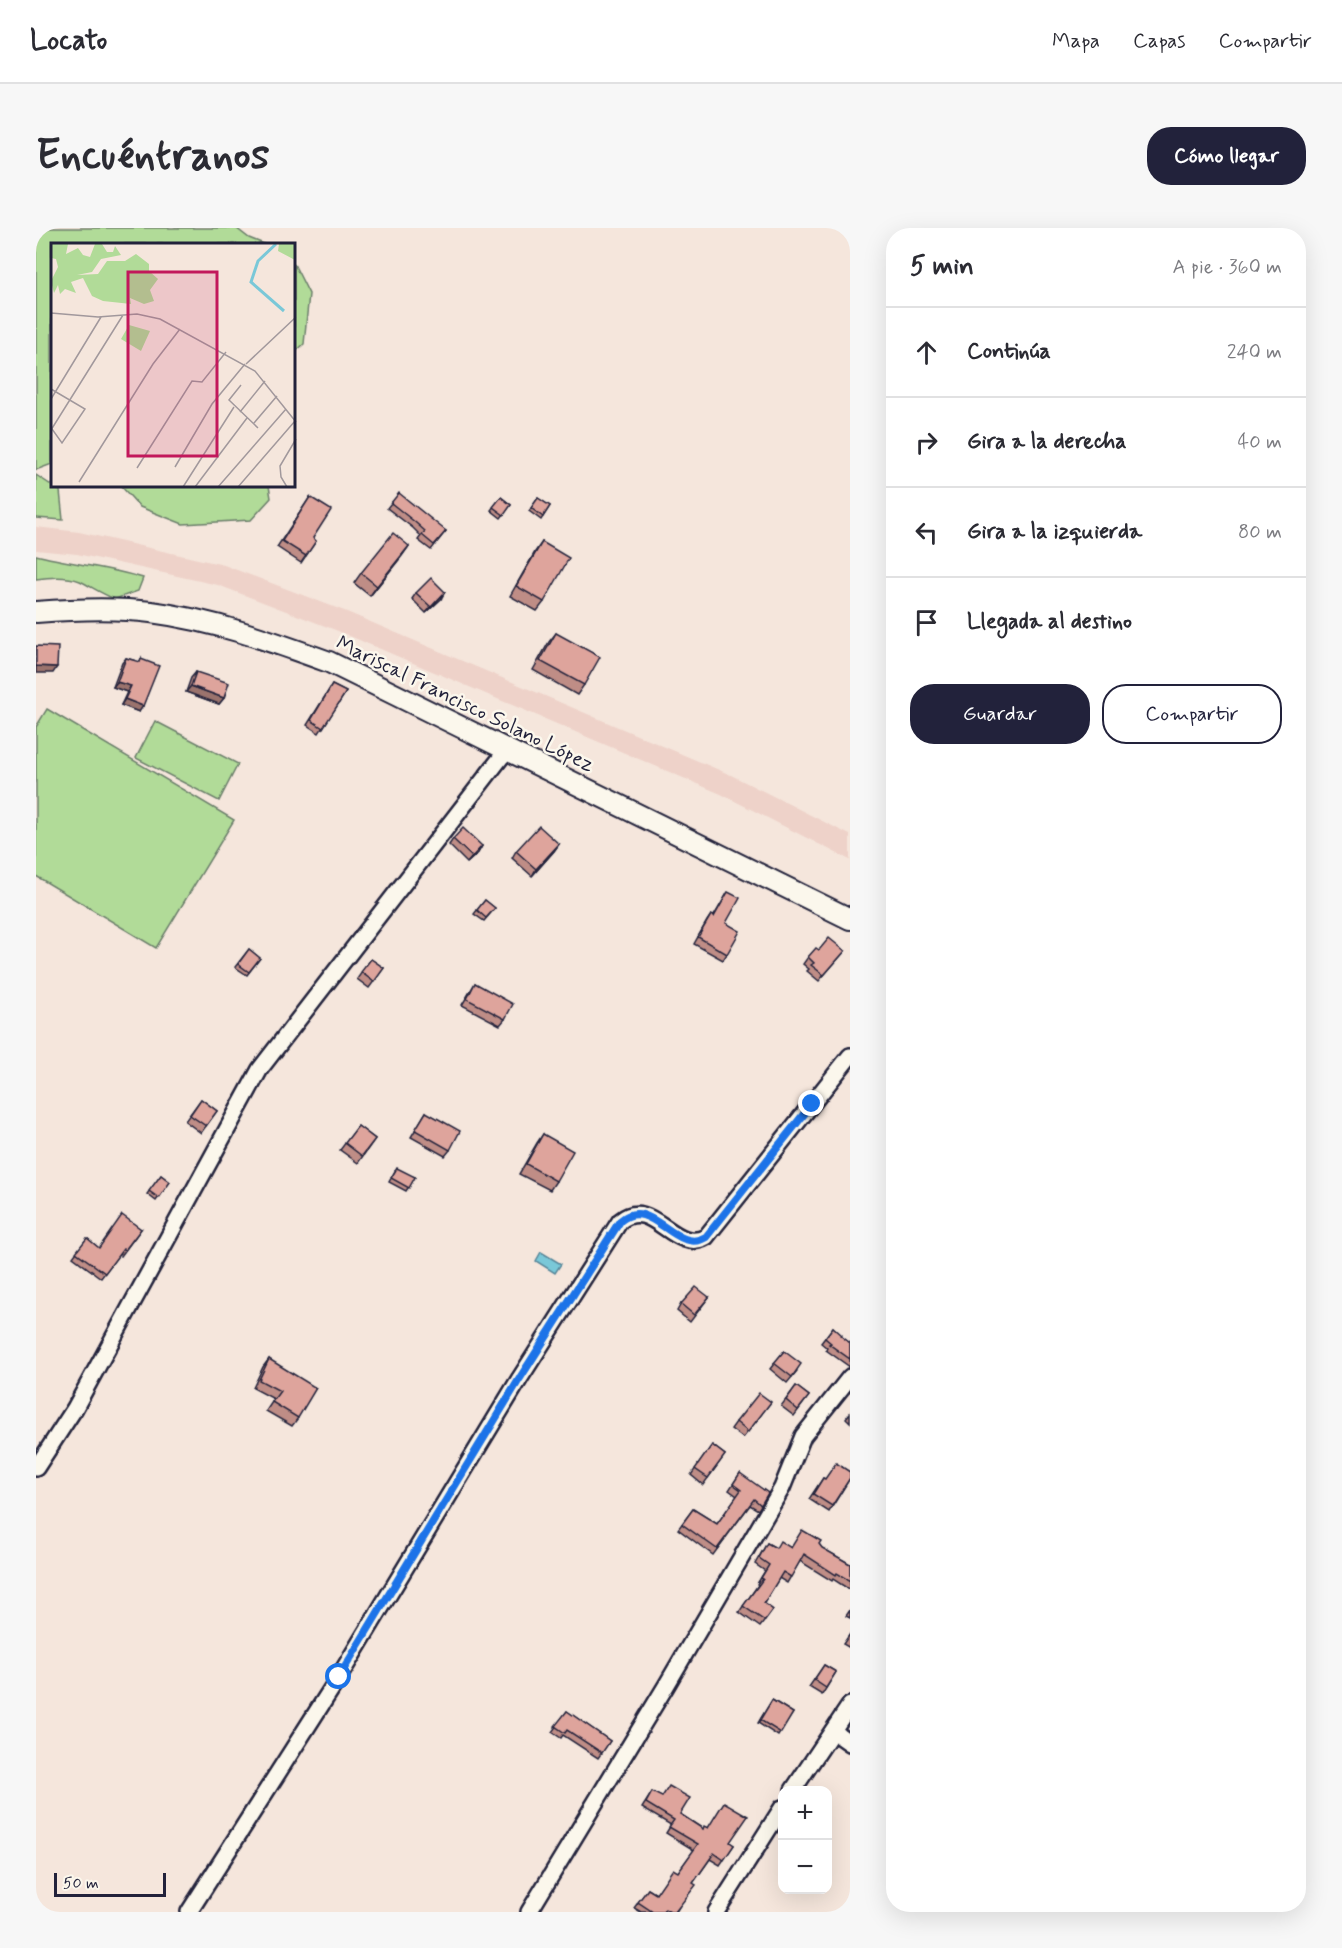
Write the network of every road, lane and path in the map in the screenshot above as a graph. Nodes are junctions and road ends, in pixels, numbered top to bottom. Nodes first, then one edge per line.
1 (36, 612) edge
2 (506, 751) junction
3 (850, 919) edge
4 (850, 1056) edge
5 (850, 1377) edge
6 (36, 1468) edge
7 (850, 1705) edge
8 (833, 1731) junction
9 (850, 1743) edge
10 (797, 1786) edge
11 (778, 1816) edge
12 (189, 1912) edge
13 (529, 1912) edge
14 (717, 1912) edge

1 - 2 street, Mariscal Francisco Solano López
2 - 3 street, Mariscal Francisco Solano López
2 - 6 street
4 - 12 street
5 - 13 street
7 - 8 street
8 - 9 street
8 - 10 street
11 - 14 street

